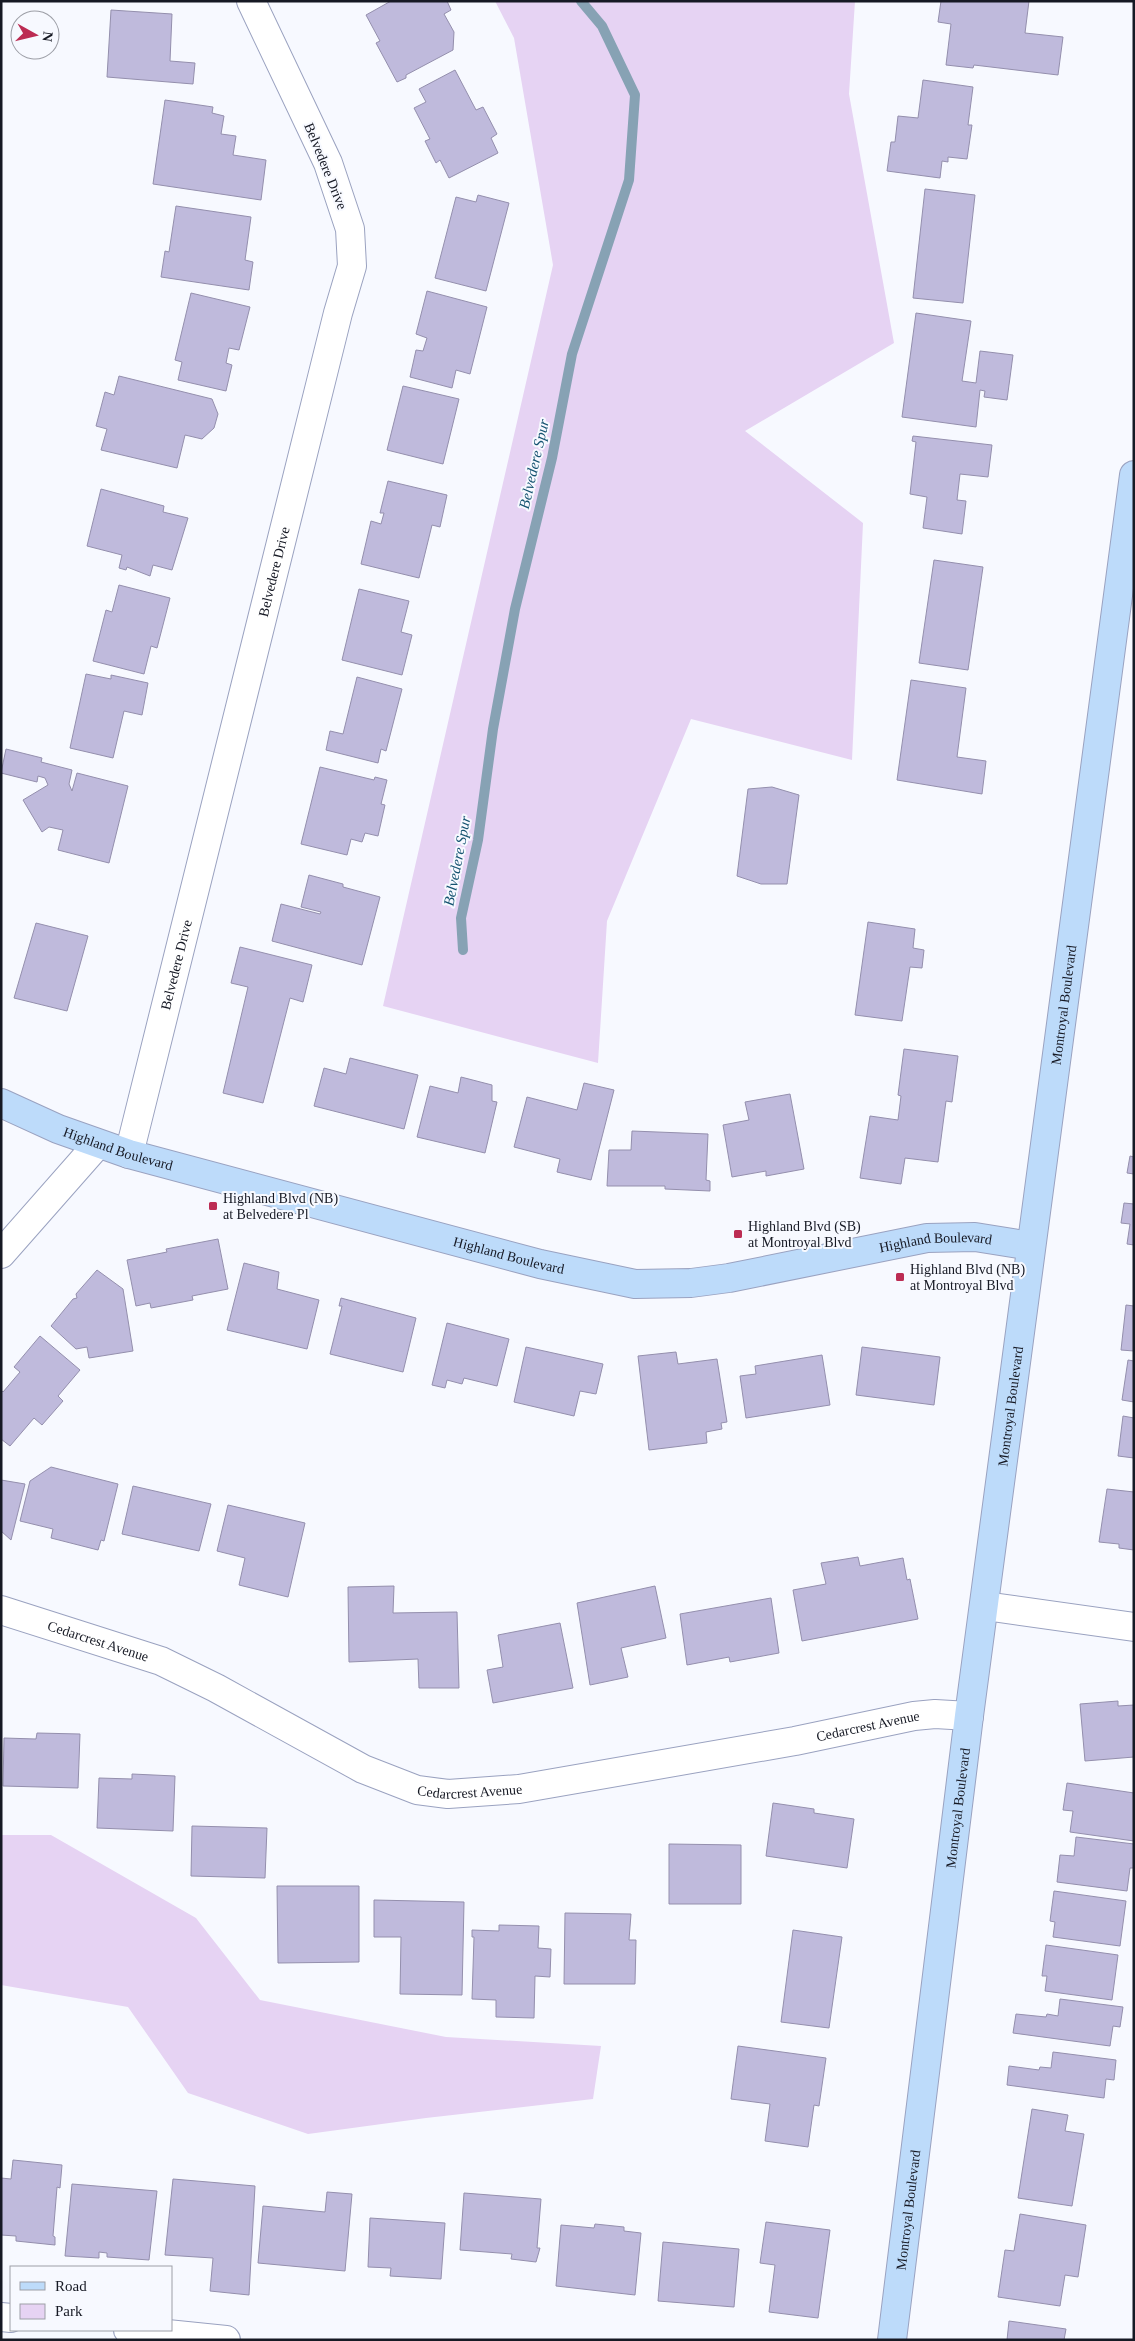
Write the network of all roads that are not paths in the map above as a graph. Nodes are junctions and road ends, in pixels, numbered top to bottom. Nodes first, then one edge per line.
1 (251, 1) edge
2 (1134, 474) edge
3 (1, 1103) edge
4 (97, 1145) junction
5 (129, 1154) junction
6 (1031, 1246) junction
7 (1, 1254) edge
8 (985, 1606) junction
9 (1, 1610) edge
10 (1134, 1626) edge
11 (969, 1716) junction
12 (138, 2331) edge
13 (226, 2340) edge
14 (892, 2340) edge

1 - 5 street, Belvedere Drive
2 - 6 street, Montroyal Boulevard
3 - 4 street, Highland Boulevard
4 - 5 street, Highland Boulevard
4 - 7 street
5 - 6 street, Highland Boulevard
6 - 8 street, Montroyal Boulevard
8 - 10 street
8 - 11 street, Montroyal Boulevard
9 - 11 street, Cedarcrest Avenue
11 - 14 street, Montroyal Boulevard
12 - 13 street

